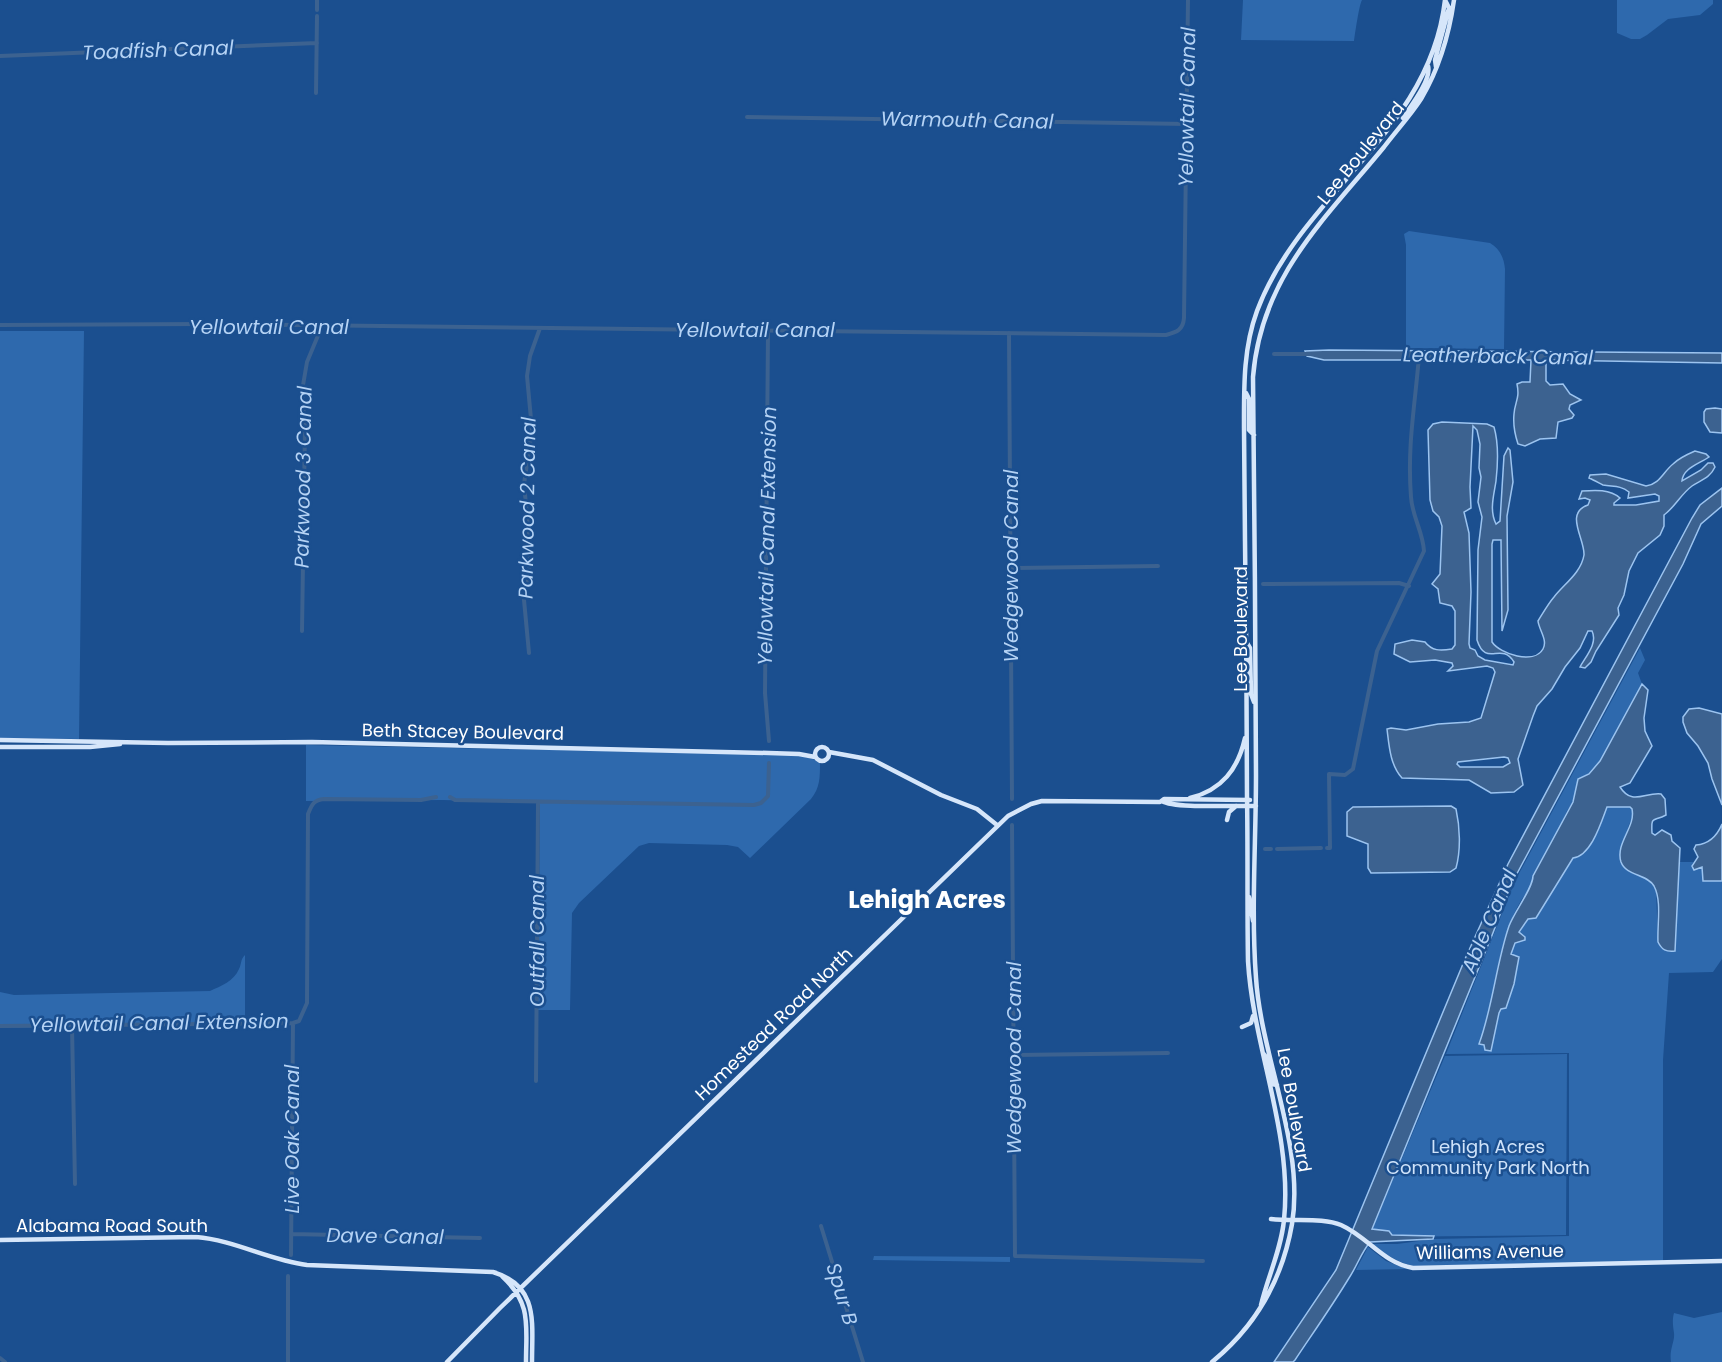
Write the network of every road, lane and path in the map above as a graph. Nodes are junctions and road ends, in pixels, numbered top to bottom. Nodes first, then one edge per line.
1 (1445, 0) edge
2 (1454, 0) edge
3 (1428, 66) junction
4 (1436, 68) junction
5 (1398, 129) junction
6 (1244, 391) junction
7 (1254, 435) junction
8 (1246, 640) junction
9 (1255, 703) junction
10 (1247, 720) junction
11 (0, 740) edge
12 (126, 742) junction
13 (0, 747) edge
14 (815, 754) junction
15 (828, 755) junction
16 (1178, 800) junction
17 (1162, 801) junction
18 (1247, 803) junction
19 (1256, 803) junction
20 (1236, 806) junction
21 (1227, 820) dead end
22 (997, 825) junction
23 (1248, 895) junction
24 (1255, 922) junction
25 (1258, 996) junction
26 (1251, 997) junction
27 (1253, 1010) junction
28 (1258, 1033) junction
29 (1262, 1050) junction
30 (1277, 1085) junction
31 (1271, 1219) dead end
32 (1284, 1221) junction
33 (1292, 1222) junction
34 (0, 1240) edge
35 (1722, 1261) edge
36 (518, 1290) junction
37 (1260, 1307) junction
38 (447, 1362) edge
39 (526, 1362) edge
40 (532, 1362) edge
41 (1212, 1362) edge

1 - 3 main road, Lee Boulevard
1 - 4 main road
2 - 4 main road, Lee Boulevard
3 - 5 main road
3 - 6 main road, Lee Boulevard
4 - 5 main road, Lee Boulevard
5 - 7 main road, Lee Boulevard
6 - 7 main road
6 - 8 main road, Lee Boulevard
7 - 9 main road, Lee Boulevard
8 - 9 main road
8 - 10 main road, Lee Boulevard
9 - 19 main road, Lee Boulevard
10 - 16 main road
10 - 18 main road, Lee Boulevard
11 - 12 main road, Beth Stacey Boulevard
12 - 13 main road, Beth Stacey Boulevard
12 - 14 main road, Beth Stacey Boulevard
14 - 15 main road
14 - 15 main road
15 - 22 main road
16 - 17 main road, Homestead Road North
16 - 18 main road, Homestead Road North
17 - 20 main road, Homestead Road North
17 - 22 main road, Homestead Road North
18 - 19 main road, Homestead Road North
18 - 20 main road, Homestead Road North
18 - 23 main road, Lee Boulevard
19 - 24 main road, Lee Boulevard
20 - 21 main road
22 - 36 main road, Homestead Road North
23 - 24 main road
23 - 26 main road, Lee Boulevard
24 - 25 main road, Lee Boulevard
25 - 26 main road
25 - 30 main road, Lee Boulevard
26 - 27 main road, Lee Boulevard
27 - 28 main road, Lee Boulevard
27 - 28 main road
28 - 29 main road, Lee Boulevard
29 - 30 main road
29 - 32 main road, Lee Boulevard
30 - 33 main road, Lee Boulevard
31 - 32 main road, Williams Avenue
32 - 33 main road, Williams Avenue
32 - 37 main road, Lee Boulevard
33 - 35 main road, Williams Avenue
33 - 37 main road, Lee Boulevard
34 - 36 main road, Alabama Road South
36 - 38 main road, Homestead Road North
36 - 39 main road
36 - 40 main road
37 - 41 main road, Lee Boulevard

